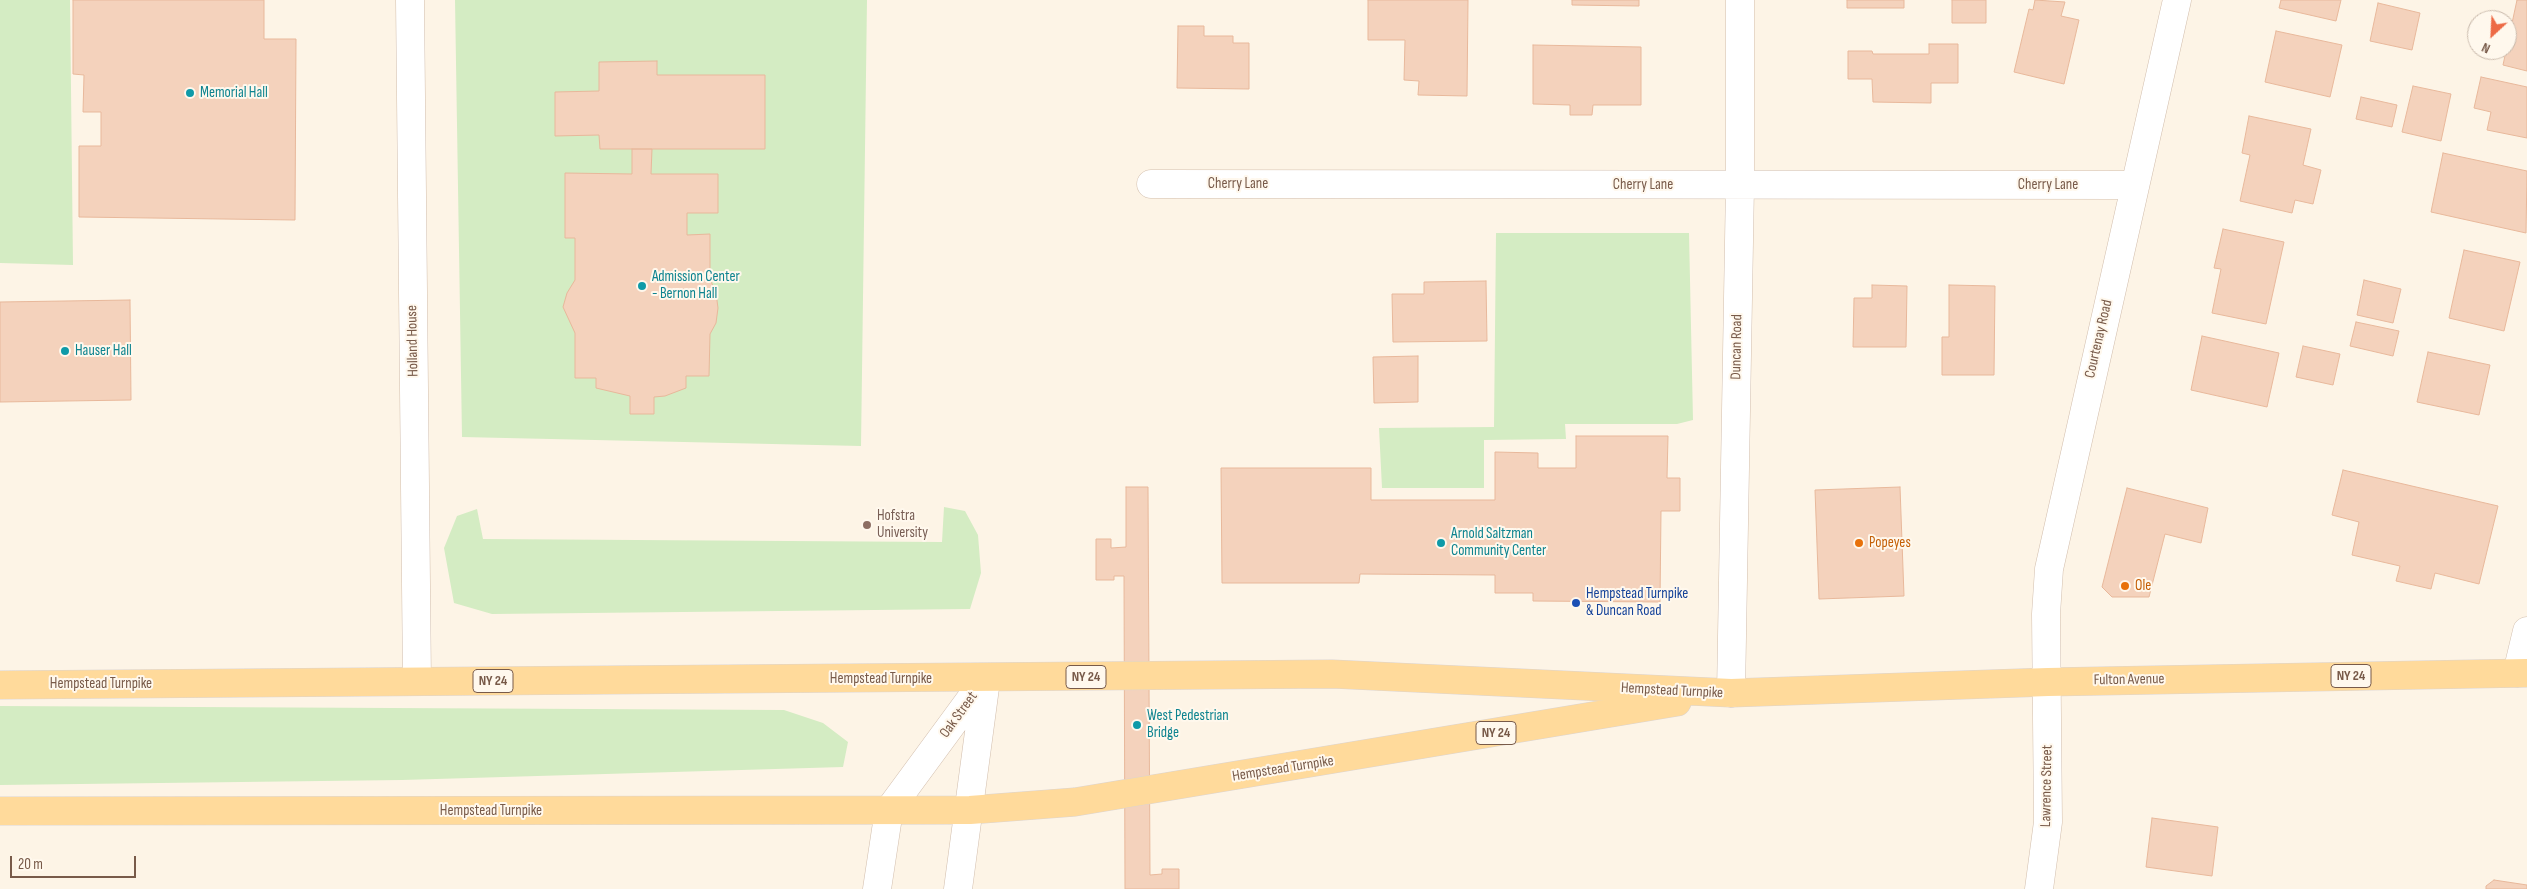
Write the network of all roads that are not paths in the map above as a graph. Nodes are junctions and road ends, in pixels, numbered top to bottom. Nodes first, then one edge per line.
1 (410, 0) edge
2 (1740, 0) edge
3 (2177, 0) edge
4 (1151, 184) dead end
5 (1740, 185) junction
6 (2134, 185) junction
7 (2527, 630) edge
8 (2522, 673) edge
9 (986, 678) junction
10 (417, 682) junction
11 (2048, 682) junction
12 (0, 685) edge
13 (1731, 693) junction
14 (889, 810) junction
15 (970, 810) junction
16 (0, 811) edge
17 (878, 889) edge
18 (958, 889) edge
19 (2039, 889) edge

1 - 10 street, Holland House
2 - 5 street, Duncan Road
3 - 6 street, Courtenay Road
4 - 5 street, Cherry Lane
5 - 6 street, Cherry Lane
5 - 13 street, Duncan Road
6 - 11 street, Courtenay Road
7 - 8 street
8 - 11 main road, Fulton Avenue / NY 24
9 - 10 main road, Hempstead Turnpike / NY 24
9 - 13 main road, Hempstead Turnpike / NY 24
9 - 14 street, Oak Street
9 - 15 street, Oak Street
10 - 12 main road, Hempstead Turnpike / NY 24
11 - 13 main road, Fulton Avenue / NY 24
11 - 19 street, Lawrence Street
13 - 15 main road, Hempstead Turnpike / NY 24
14 - 15 main road, Hempstead Turnpike / NY 24
14 - 16 main road, Hempstead Turnpike / NY 24
14 - 17 street, Oak Street
15 - 18 street, Oak Street

